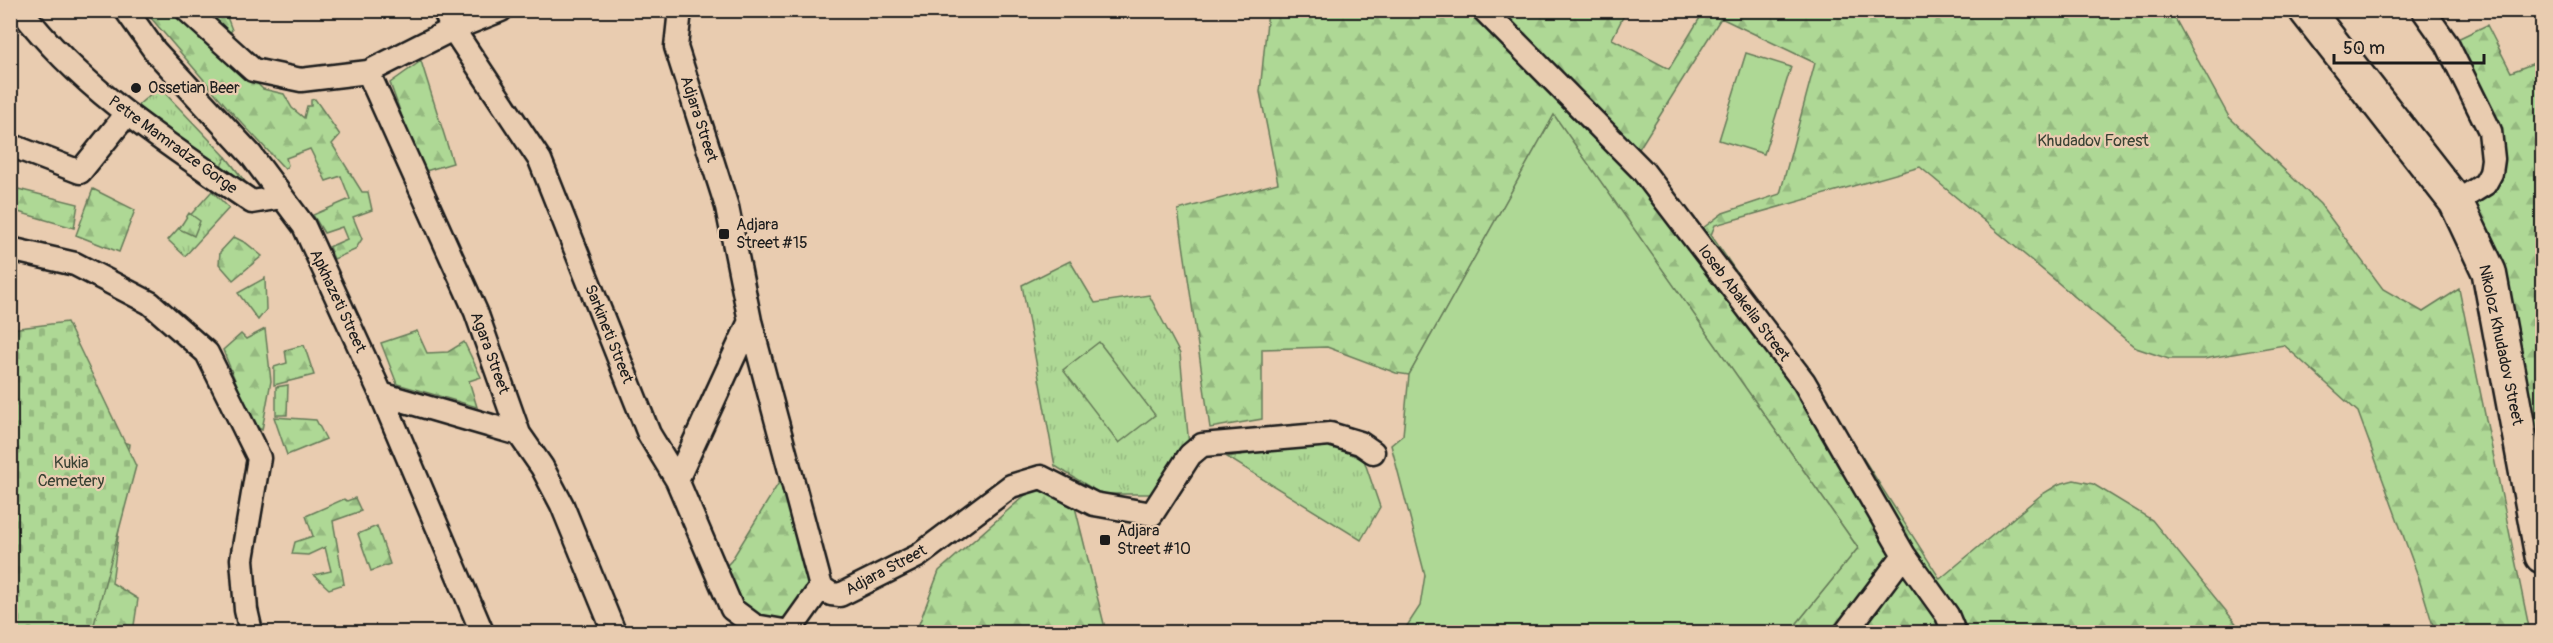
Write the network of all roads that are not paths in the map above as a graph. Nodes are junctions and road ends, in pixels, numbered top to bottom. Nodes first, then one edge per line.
1 (21, 10) edge
2 (126, 10) edge
3 (187, 10) edge
4 (501, 10) edge
5 (680, 10) edge
6 (1485, 10) edge
7 (2306, 10) edge
8 (2423, 10) edge
9 (449, 20) edge
10 (368, 72) junction
11 (126, 115) junction
12 (10, 145) edge
13 (282, 197) junction
14 (2456, 202) junction
15 (10, 249) edge
16 (750, 321) junction
17 (381, 394) junction
18 (519, 434) junction
19 (1373, 452) dead end
20 (677, 480) junction
21 (1904, 555) junction
22 (2542, 556) edge
23 (821, 588) junction
24 (251, 633) edge
25 (483, 633) edge
26 (614, 633) edge
27 (789, 633) edge
28 (1846, 633) edge
29 (1954, 633) edge

1 - 11 street, Petre Mamradze Gorge
2 - 13 street, Apkhazeti Street
3 - 10 street
4 - 9 street
5 - 16 street, Adjara Street
6 - 21 street, Ioseb Abakelia Street
7 - 14 main road, Nikoloz Khudadov Street
8 - 14 street
9 - 10 street
9 - 20 street, Sarkineti Street
10 - 18 street, Agara Street
11 - 12 street
11 - 13 street, Petre Mamradze Gorge
13 - 17 street, Apkhazeti Street
14 - 22 main road, Nikoloz Khudadov Street
15 - 24 street
16 - 20 street
16 - 23 street, Adjara Street
17 - 18 street
17 - 25 street, Apkhazeti Street
18 - 26 street, Agara Street
19 - 23 street, Adjara Street
20 - 27 street, Sarkineti Street
21 - 28 street
21 - 29 street, Ioseb Abakelia Street
23 - 27 street, Sarkineti Street

